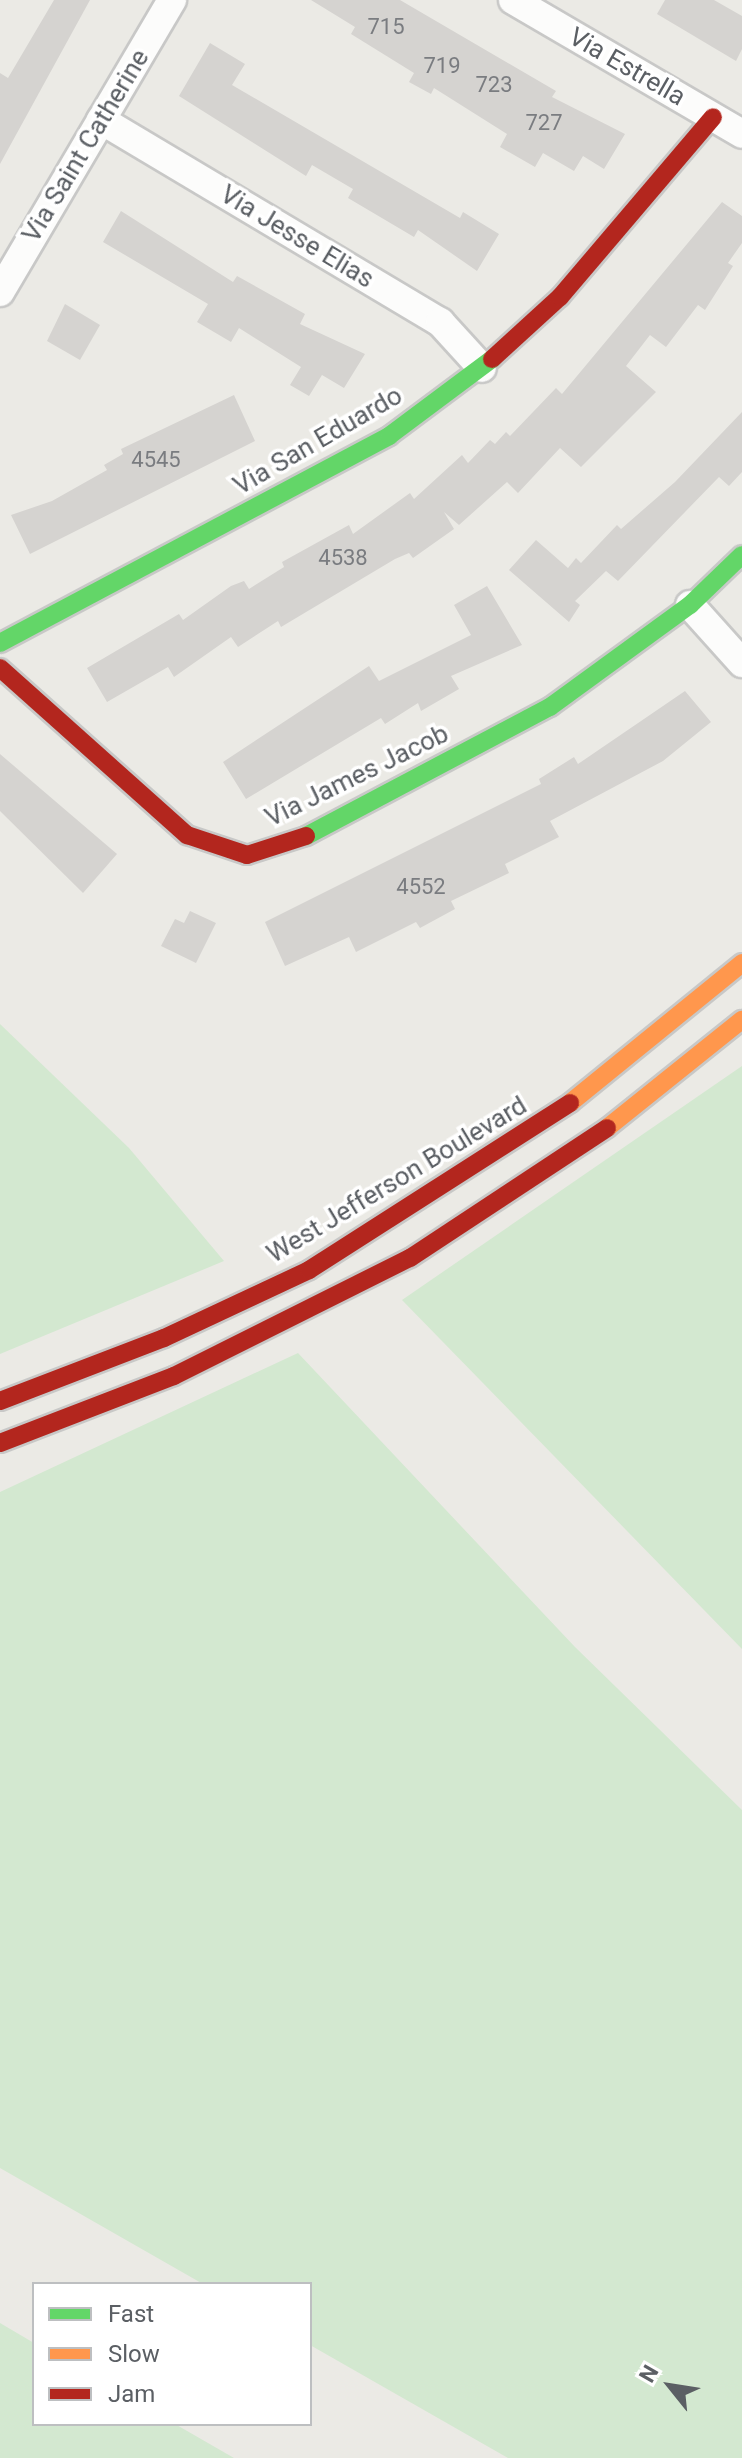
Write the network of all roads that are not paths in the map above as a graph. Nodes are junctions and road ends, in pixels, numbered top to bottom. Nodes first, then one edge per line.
1 (172, 0) edge
2 (513, 0) edge
3 (713, 117) junction
4 (101, 120) junction
5 (742, 134) edge
6 (0, 292) edge
7 (482, 368) junction
8 (742, 555) edge
9 (690, 605) junction
10 (0, 643) edge
11 (742, 663) edge
12 (0, 668) edge
13 (742, 963) edge
14 (742, 1020) edge
15 (3, 1400) edge
16 (20, 1435) junction
17 (0, 1443) edge

1 - 4 street, Via Saint Catherine
2 - 3 street, Via Estrella
3 - 5 street, Via Estrella
3 - 7 street, Via San Eduardo
4 - 6 street, Via Saint Catherine
4 - 7 street, Via Jesse Elias
7 - 10 street, Via San Eduardo
8 - 9 street, Via James Jacob
9 - 11 street
9 - 12 street, Via James Jacob
13 - 15 street, West Jefferson Boulevard
14 - 16 street
15 - 16 street
16 - 17 street

